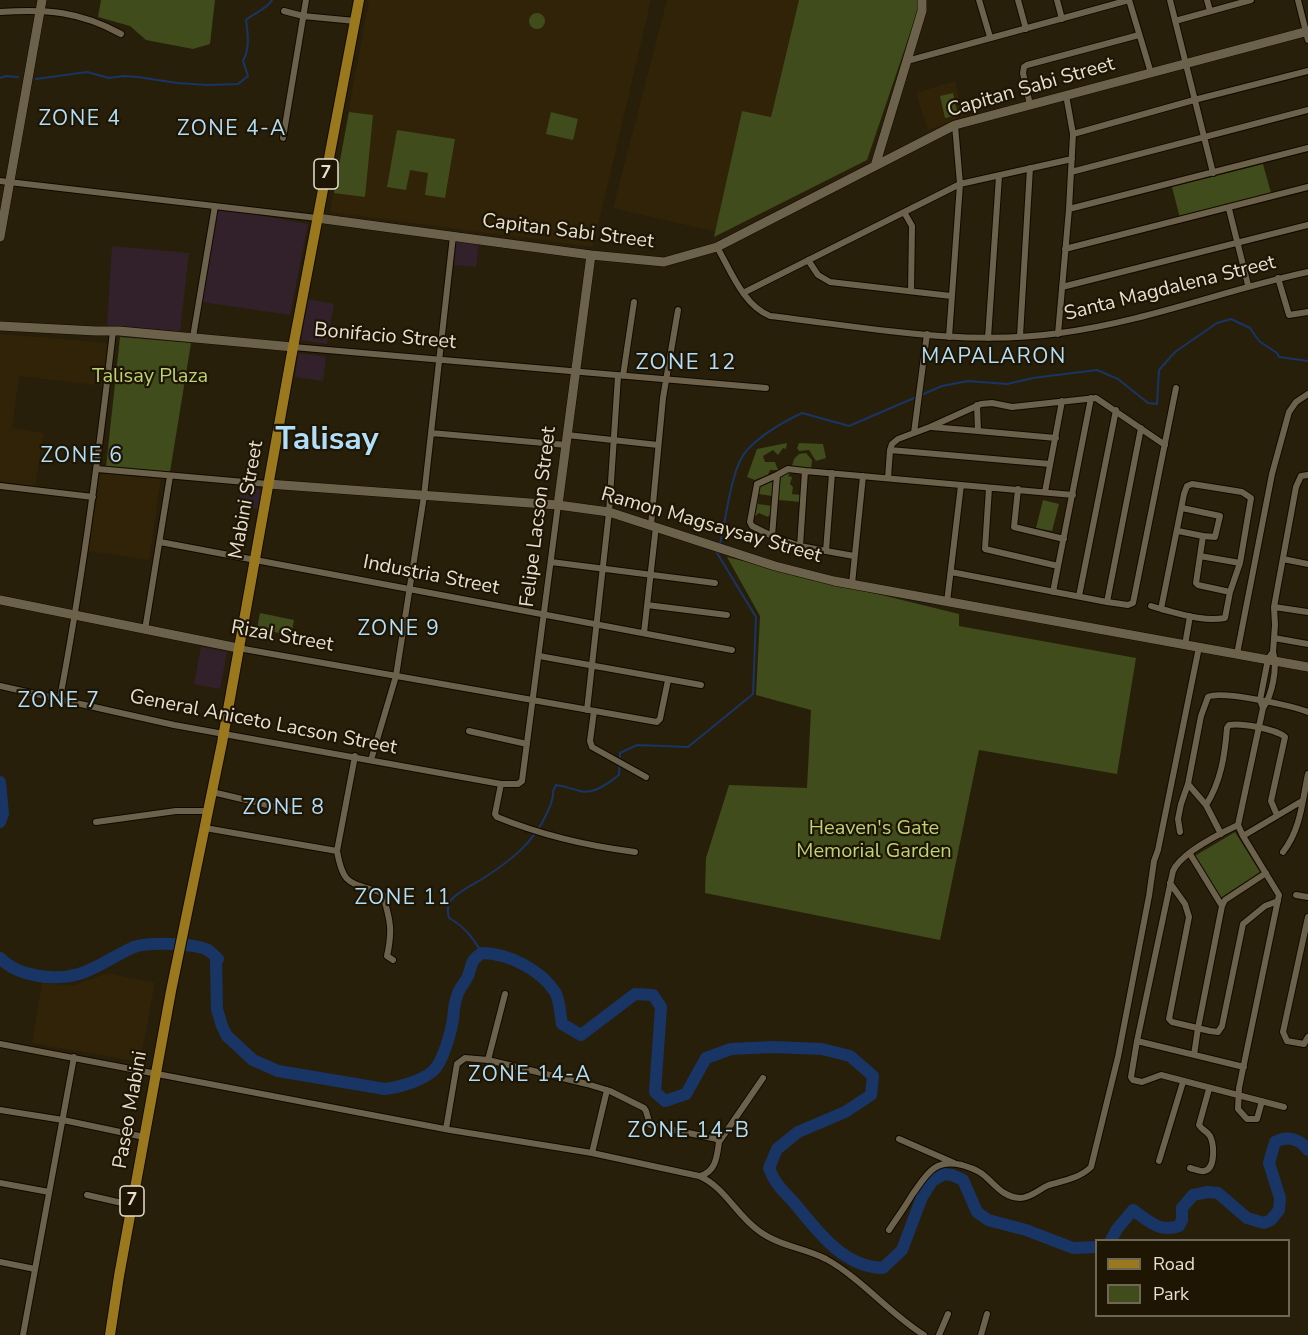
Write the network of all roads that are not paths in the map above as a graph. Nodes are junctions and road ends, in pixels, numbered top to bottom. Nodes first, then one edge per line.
1 (306, 0) edge
2 (359, 0) edge
3 (922, 0) edge
4 (979, 0) edge
5 (1018, 0) edge
6 (1057, 0) edge
7 (1095, 0) edge
8 (1129, 0) edge
9 (1170, 0) edge
10 (1207, 0) edge
11 (1251, 0) edge
12 (1298, 0) edge
13 (41, 5) edge
14 (1098, 9) junction
15 (284, 11) dead end
16 (1210, 11) junction
17 (0, 12) edge
18 (303, 16) junction
19 (1062, 19) junction
20 (355, 21) junction
21 (1175, 21) junction
22 (1026, 28) junction
23 (121, 34) dead end
24 (1307, 34) edge
25 (1139, 35) junction
26 (990, 38) junction
27 (907, 61) junction
28 (1185, 64) junction
29 (1308, 71) edge
30 (1151, 73) junction
31 (1066, 95) junction
32 (1194, 100) junction
33 (1030, 105) junction
34 (1308, 110) edge
35 (955, 125) junction
36 (885, 131) junction
37 (1073, 134) junction
38 (1204, 137) junction
39 (283, 138) dead end
40 (909, 148) junction
41 (1308, 148) edge
42 (1072, 159) junction
43 (874, 166) junction
44 (1030, 168) junction
45 (1071, 172) junction
46 (1213, 173) junction
47 (999, 176) junction
48 (5, 181) edge
49 (960, 184) junction
50 (1308, 188) edge
51 (215, 206) junction
52 (1229, 208) junction
53 (1069, 209) junction
54 (904, 212) junction
55 (317, 218) junction
56 (1308, 225) edge
57 (453, 236) junction
58 (0, 237) edge
59 (1238, 243) junction
60 (717, 248) junction
61 (1065, 249) junction
62 (591, 255) junction
63 (808, 260) junction
64 (1308, 272) edge
65 (1278, 278) junction
66 (1248, 285) junction
67 (1062, 287) junction
68 (911, 291) junction
69 (743, 293) junction
70 (951, 296) junction
71 (634, 302) dead end
72 (678, 310) dead end
73 (1308, 312) edge
74 (0, 326) edge
75 (113, 331) junction
76 (927, 334) junction
77 (1058, 334) junction
78 (1020, 336) junction
79 (193, 337) junction
80 (949, 337) junction
81 (988, 338) junction
82 (293, 347) junction
83 (439, 360) junction
84 (576, 372) junction
85 (621, 376) junction
86 (666, 379) junction
87 (766, 388) dead end
88 (1176, 388) dead end
89 (1308, 393) edge
90 (1091, 398) junction
91 (1062, 401) junction
92 (977, 405) junction
93 (1116, 410) junction
94 (930, 427) junction
95 (1141, 428) junction
96 (978, 431) junction
97 (431, 433) junction
98 (914, 433) junction
99 (1056, 438) junction
100 (567, 440) junction
101 (612, 441) junction
102 (658, 445) junction
103 (1165, 445) junction
104 (890, 450) junction
105 (1050, 464) junction
106 (97, 469) junction
107 (805, 471) junction
108 (832, 473) junction
109 (777, 475) junction
110 (1308, 475) edge
111 (170, 476) junction
112 (863, 476) junction
113 (888, 478) junction
114 (268, 484) junction
115 (961, 485) junction
116 (0, 486) edge
117 (989, 488) junction
118 (1018, 489) junction
119 (1045, 492) junction
120 (1073, 495) junction
121 (424, 496) junction
122 (93, 497) junction
123 (558, 505) junction
124 (1182, 508) junction
125 (609, 512) junction
126 (654, 526) junction
127 (1178, 531) junction
128 (772, 536) junction
129 (1203, 537) junction
130 (1064, 540) junction
131 (160, 542) junction
132 (800, 546) junction
133 (826, 551) junction
134 (854, 556) junction
135 (1200, 556) junction
136 (1283, 559) junction
137 (255, 560) junction
138 (551, 562) junction
139 (1240, 563) junction
140 (1308, 564) edge
141 (1058, 566) junction
142 (602, 568) junction
143 (951, 572) junction
144 (651, 575) junction
145 (715, 583) dead end
146 (852, 584) junction
147 (409, 589) junction
148 (1053, 592) junction
149 (1230, 592) junction
150 (1079, 596) junction
151 (0, 600) edge
152 (947, 602) junction
153 (1107, 602) junction
154 (647, 605) junction
155 (1152, 606) dead end
156 (1274, 607) junction
157 (1161, 609) junction
158 (1308, 612) edge
159 (544, 614) junction
160 (76, 615) junction
161 (727, 615) dead end
162 (1190, 616) junction
163 (596, 624) junction
164 (145, 630) junction
165 (644, 633) junction
166 (1274, 638) junction
167 (1308, 644) edge
168 (1185, 645) junction
169 (1200, 647) junction
170 (238, 648) junction
171 (732, 650) dead end
172 (1237, 654) junction
173 (539, 656) junction
174 (1272, 657) junction
175 (592, 666) junction
176 (1308, 667) edge
177 (396, 676) junction
178 (668, 680) junction
179 (701, 685) dead end
180 (0, 686) edge
181 (60, 698) junction
182 (533, 700) junction
183 (1264, 701) junction
184 (587, 710) junction
185 (594, 711) junction
186 (1308, 712) edge
187 (1260, 729) junction
188 (469, 731) dead end
189 (224, 732) junction
190 (527, 744) junction
191 (355, 756) junction
192 (371, 760) junction
193 (1308, 774) edge
194 (646, 777) dead end
195 (521, 783) joint
196 (501, 784) junction
197 (1188, 784) junction
198 (212, 792) junction
199 (1302, 801) junction
200 (1206, 805) junction
201 (290, 810) dead end
202 (208, 811) junction
203 (1277, 815) junction
204 (96, 822) dead end
205 (1238, 825) junction
206 (205, 828) junction
207 (1180, 832) dead end
208 (1221, 834) junction
209 (1243, 836) junction
210 (336, 851) junction
211 (635, 852) dead end
212 (1283, 852) dead end
213 (1190, 854) junction
214 (1266, 873) junction
215 (1170, 883) junction
216 (1296, 895) dead end
217 (1308, 897) edge
218 (1278, 901) junction
219 (1222, 906) junction
220 (1308, 917) edge
221 (182, 935) joint
222 (393, 960) dead end
223 (504, 994) dead end
224 (1198, 1028) junction
225 (1308, 1037) edge
226 (1137, 1041) junction
227 (0, 1044) edge
228 (1194, 1055) junction
229 (74, 1057) junction
230 (488, 1060) junction
231 (1244, 1067) junction
232 (156, 1074) junction
233 (763, 1078) dead end
234 (1183, 1082) junction
235 (1209, 1089) junction
236 (607, 1090) junction
237 (1238, 1096) junction
238 (1262, 1101) junction
239 (1284, 1107) dead end
240 (0, 1110) edge
241 (63, 1120) junction
242 (446, 1129) junction
243 (144, 1137) junction
244 (899, 1138) dead end
245 (719, 1142) junction
246 (592, 1153) junction
247 (1159, 1161) dead end
248 (954, 1163) junction
249 (1190, 1168) dead end
250 (699, 1176) junction
251 (0, 1183) edge
252 (49, 1192) junction
253 (87, 1195) dead end
254 (131, 1205) junction
255 (890, 1230) dead end
256 (0, 1262) edge
257 (35, 1269) junction
258 (948, 1314) dead end
259 (987, 1314) dead end
260 (111, 1333) edge
261 (23, 1335) edge
262 (924, 1335) edge
263 (939, 1335) edge
264 (981, 1335) edge

1 - 18 street
2 - 20 main road, Mabini Street / 7
3 - 27 street
4 - 26 street
5 - 22 street
6 - 19 street
7 - 14 street
8 - 14 street
8 - 25 street
9 - 21 street
10 - 16 street
11 - 16 street
12 - 24 street
13 - 17 street
13 - 23 street
13 - 48 street
14 - 19 street
15 - 18 street
16 - 21 street
18 - 20 street
18 - 39 street
19 - 22 street
20 - 55 main road, Mabini Street / 7
21 - 28 street
22 - 26 street
24 - 28 street, Capitan Sabi Street
25 - 30 street
25 - 33 street
26 - 27 street
27 - 36 street
28 - 30 street, Capitan Sabi Street
28 - 32 street
29 - 32 street
30 - 31 street, Capitan Sabi Street
31 - 33 street, Capitan Sabi Street
31 - 37 street
32 - 37 street
32 - 38 street
33 - 35 street, Capitan Sabi Street
34 - 38 street
35 - 40 street, Capitan Sabi Street
35 - 49 street
36 - 40 street
36 - 43 street
37 - 42 street
38 - 45 street
38 - 46 street
40 - 43 street, Capitan Sabi Street
41 - 46 street
42 - 44 street
42 - 45 street
43 - 60 street, Capitan Sabi Street
44 - 47 street
44 - 78 street
45 - 53 street
46 - 53 street
47 - 49 street
47 - 81 street
48 - 51 street, Capitan Sabi Street
48 - 58 street
49 - 54 street
49 - 70 street
50 - 52 street
51 - 55 street, Capitan Sabi Street
51 - 79 street
52 - 59 street
52 - 61 street
53 - 61 street
54 - 63 street
54 - 68 street
55 - 57 street, Capitan Sabi Street
55 - 82 main road, Mabini Street / 7
56 - 59 street
57 - 62 street, Capitan Sabi Street
57 - 83 street
59 - 66 street
59 - 67 street
60 - 62 street, Capitan Sabi Street
60 - 69 street, Santa Magdalena Street
61 - 67 street
62 - 84 street, Felipe Lacson Street
63 - 68 street
63 - 69 street
64 - 65 street, Santa Magdalena Street
65 - 66 street, Santa Magdalena Street
65 - 73 street
66 - 77 street, Santa Magdalena Street
67 - 77 street
68 - 70 street
69 - 76 street, Santa Magdalena Street
70 - 80 street
71 - 85 street
72 - 86 street
74 - 75 street, Bonifacio Street
75 - 79 street, Bonifacio Street
75 - 106 street
76 - 80 street, Santa Magdalena Street
76 - 98 street
77 - 78 street, Santa Magdalena Street
78 - 81 street, Santa Magdalena Street
79 - 82 street, Bonifacio Street
80 - 81 street, Santa Magdalena Street
82 - 83 street, Bonifacio Street
82 - 114 main road, Mabini Street / 7
83 - 84 street, Bonifacio Street
83 - 97 street
84 - 85 street, Bonifacio Street
84 - 100 street, Felipe Lacson Street
85 - 86 street, Bonifacio Street
85 - 101 street
86 - 87 street, Bonifacio Street
86 - 102 street
88 - 103 street
89 - 172 street
90 - 91 street
90 - 93 street
90 - 120 street
91 - 92 street
91 - 99 street
92 - 94 street
92 - 96 street
93 - 95 street
93 - 150 street
94 - 96 street
94 - 98 street
95 - 103 street
95 - 153 street
96 - 99 street
97 - 100 street
97 - 121 street
98 - 104 street
99 - 105 street
100 - 101 street
100 - 123 street, Felipe Lacson Street
101 - 102 street
101 - 125 street
102 - 126 street
103 - 153 street
104 - 105 street
104 - 113 street
105 - 119 street
106 - 111 street, Ramon Magsaysay Street
106 - 122 street
107 - 108 street
107 - 109 street
107 - 132 street
108 - 112 street
108 - 133 street
109 - 128 street
109 - 128 street
110 - 136 street
111 - 114 street, Ramon Magsaysay Street
111 - 131 street
112 - 113 street
112 - 134 street
113 - 115 street
114 - 121 street, Ramon Magsaysay Street
114 - 137 main road, Mabini Street / 7
115 - 117 street
115 - 143 street
116 - 122 street
117 - 118 street
117 - 141 street
118 - 119 street
118 - 130 street
119 - 120 street
120 - 130 street
121 - 123 street, Ramon Magsaysay Street
121 - 147 street
122 - 160 street
123 - 125 street, Ramon Magsaysay Street
123 - 138 street, Felipe Lacson Street
124 - 127 street
124 - 129 street
124 - 139 street
125 - 126 street, Ramon Magsaysay Street
125 - 142 street
126 - 144 street
126 - 146 street, Ramon Magsaysay Street
127 - 129 street
127 - 157 street
128 - 132 street
129 - 135 street
130 - 141 street
131 - 137 street, Industria Street
131 - 164 street
132 - 133 street
133 - 134 street
134 - 146 street
135 - 139 street
135 - 149 street
136 - 140 street
136 - 156 street
137 - 147 street, Industria Street
137 - 170 main road, Mabini Street / 7
138 - 142 street
138 - 159 street, Felipe Lacson Street
139 - 149 street
141 - 148 street
142 - 144 street
142 - 163 street
143 - 148 street
143 - 152 street
144 - 145 street
144 - 154 street
146 - 152 street, Ramon Magsaysay Street
147 - 159 street, Industria Street
147 - 177 street
148 - 150 street
149 - 162 street
150 - 153 street
151 - 160 street, Rizal Street
152 - 168 street, Ramon Magsaysay Street
154 - 161 street
154 - 165 street
155 - 157 street
156 - 158 street
156 - 166 street
157 - 162 street
159 - 163 street, Industria Street
159 - 173 street, Felipe Lacson Street
160 - 164 street, Rizal Street
160 - 181 street
162 - 168 street
163 - 165 street, Industria Street
163 - 175 street
164 - 170 street, Rizal Street
165 - 171 street, Industria Street
166 - 167 street
166 - 174 street
168 - 169 street, Ramon Magsaysay Street
169 - 172 street, Ramon Magsaysay Street
169 - 248 street
170 - 177 street, Rizal Street
170 - 189 main road, Mabini Street / 7
172 - 174 street, Ramon Magsaysay Street
173 - 175 street
173 - 182 street, Felipe Lacson Street
174 - 176 street, Ramon Magsaysay Street
174 - 183 street
175 - 178 street
175 - 184 street
177 - 182 street, Rizal Street
177 - 192 street
178 - 179 street
178 - 185 street, Rizal Street
180 - 181 street, General Aniceto Lacson Street
181 - 189 street, General Aniceto Lacson Street
182 - 184 street, Rizal Street
182 - 190 street, Felipe Lacson Street
183 - 186 street
183 - 187 street
183 - 197 street
184 - 185 street, Rizal Street
185 - 194 street
187 - 200 street
187 - 203 street
187 - 205 street
188 - 190 street
189 - 191 street, General Aniceto Lacson Street
189 - 198 main road, Mabini Street / 7
190 - 195 street, Felipe Lacson Street
191 - 192 street, General Aniceto Lacson Street
191 - 210 street
192 - 196 street, General Aniceto Lacson Street
193 - 199 street
195 - 196 street, General Aniceto Lacson Street
196 - 211 street
197 - 200 street
197 - 207 street
198 - 201 street
198 - 202 main road, Mabini Street / 7
199 - 203 street
199 - 212 street
200 - 208 street
202 - 204 street
202 - 206 main road, Mabini Street / 7
203 - 209 street
205 - 208 street
205 - 209 street
206 - 210 street
206 - 221 main road, Mabini Street / 7
208 - 213 street
209 - 214 street
210 - 222 street
213 - 215 street
213 - 219 street
214 - 218 street
214 - 219 street
215 - 224 street
215 - 226 street
216 - 217 street
218 - 224 street
218 - 231 street
219 - 224 street
220 - 225 street
221 - 232 main road, Paseo Mabini / 7
223 - 230 street
224 - 228 street
226 - 228 street
226 - 234 street
227 - 229 street
228 - 231 street
229 - 232 street
229 - 241 street
230 - 236 street
230 - 242 street
231 - 237 street
232 - 242 street
232 - 243 main road, Paseo Mabini / 7
233 - 245 street
234 - 235 street
234 - 247 street
235 - 237 street
235 - 249 street
236 - 245 street
236 - 246 street
237 - 238 street
237 - 238 street
238 - 239 street
240 - 241 street
241 - 243 street
241 - 252 street
242 - 246 street
243 - 254 main road, Paseo Mabini / 7
244 - 248 street
245 - 250 street
246 - 250 street
248 - 255 street
250 - 262 street
251 - 252 street
252 - 257 street
253 - 254 street
254 - 260 main road, Paseo Mabini / 7
256 - 257 street
257 - 261 street
258 - 263 street
259 - 264 street

